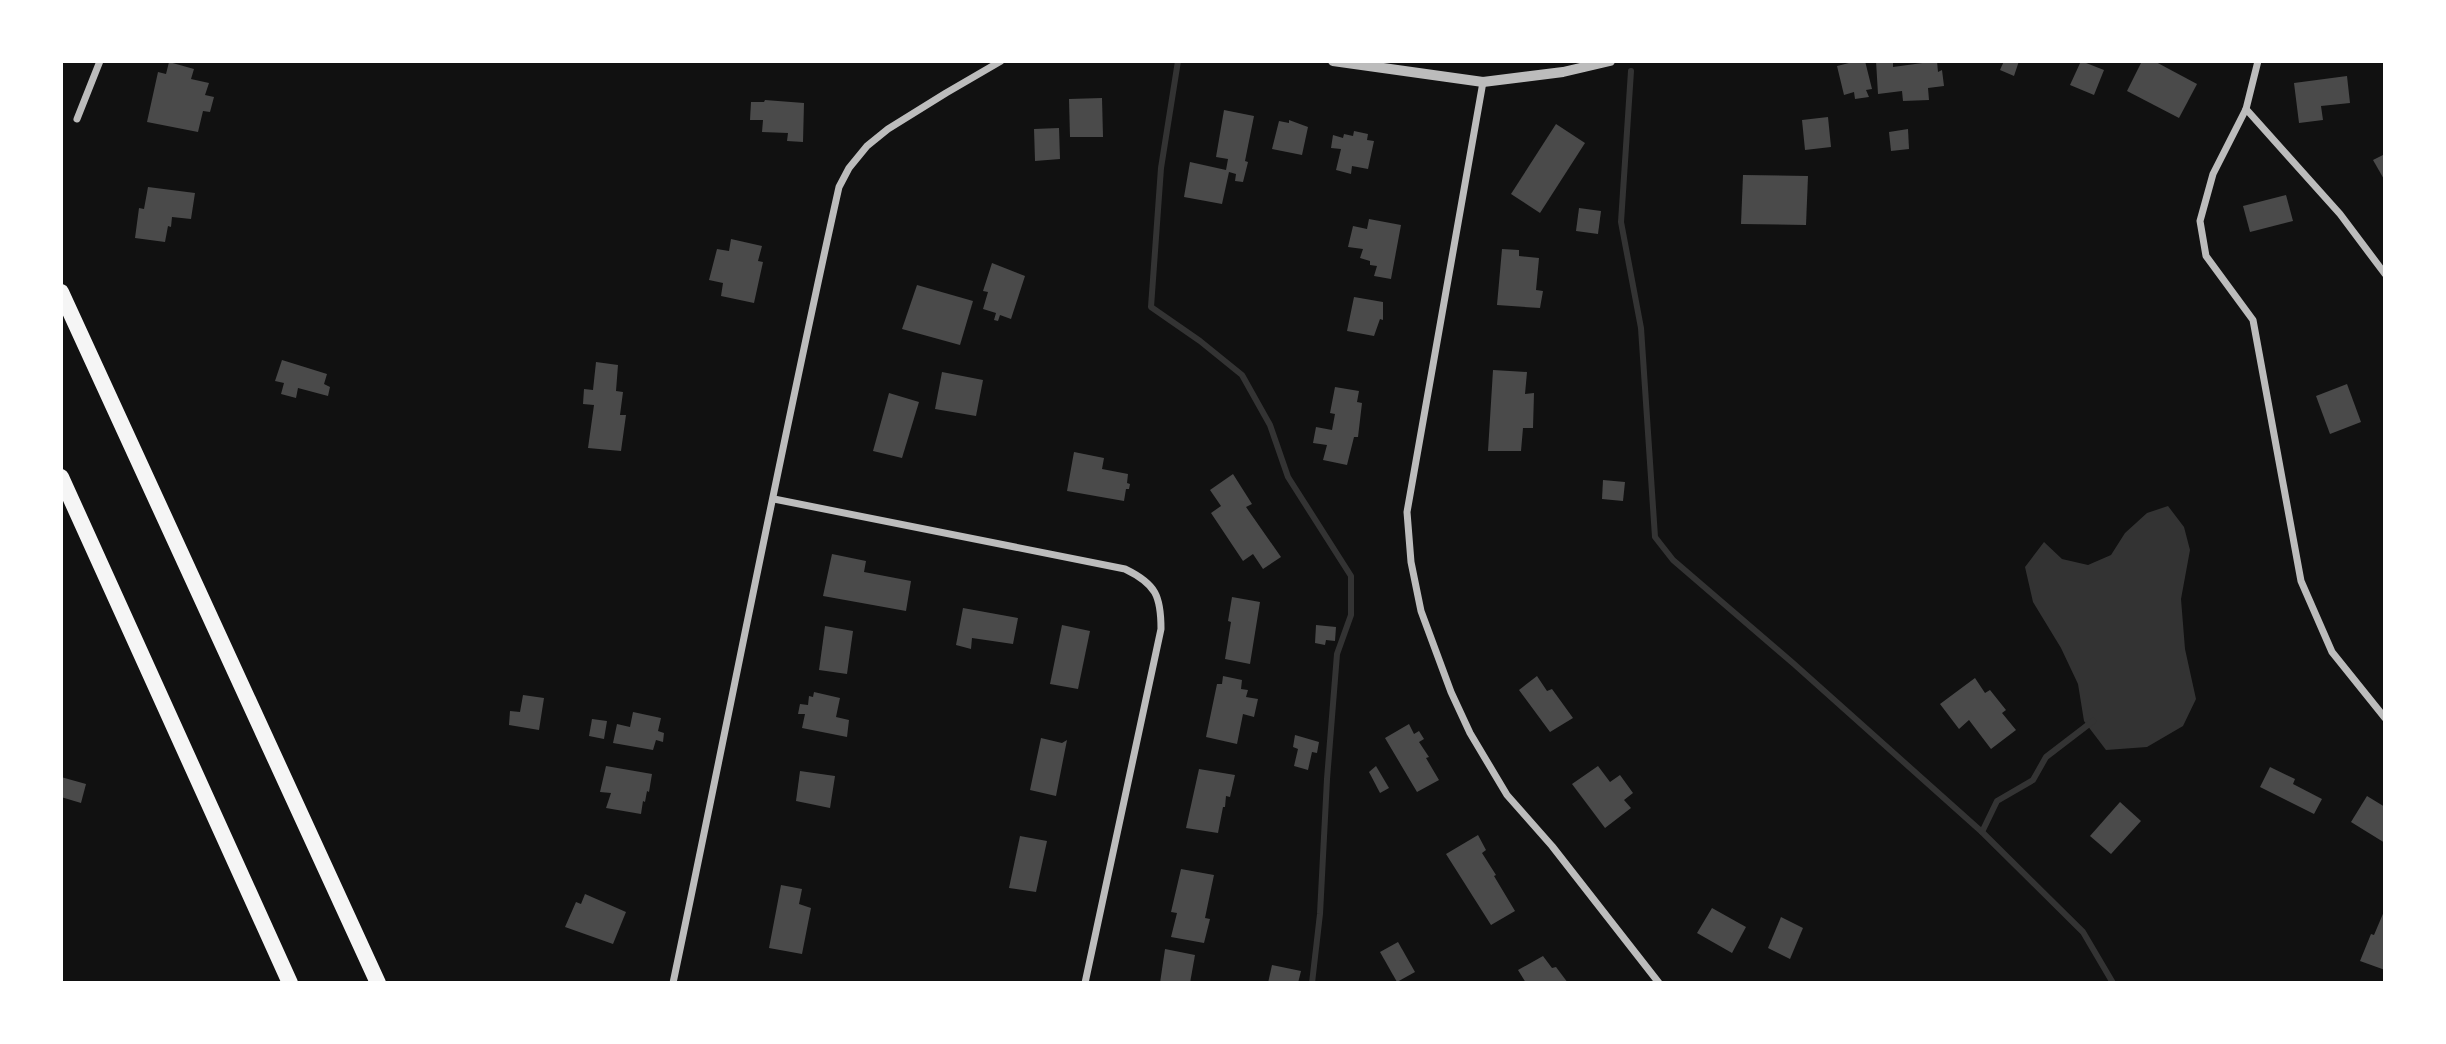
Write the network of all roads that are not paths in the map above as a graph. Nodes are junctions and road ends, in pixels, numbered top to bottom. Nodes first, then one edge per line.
1 (100, 61) edge
2 (1001, 61) edge
3 (1334, 61) edge
4 (1611, 61) edge
5 (2258, 61) edge
6 (1483, 82) junction
7 (2246, 109) junction
8 (78, 119) dead end
9 (2385, 274) edge
10 (61, 292) edge
11 (61, 477) edge
12 (774, 499) junction
13 (2385, 718) edge
14 (290, 983) edge
15 (378, 983) edge
16 (673, 983) edge
17 (1085, 983) edge
18 (1659, 983) edge

1 - 8 street
2 - 12 street
3 - 6 street
4 - 6 street
5 - 7 street
6 - 18 street
7 - 9 street
7 - 13 street
10 - 15 highway
11 - 14 highway
12 - 16 street
12 - 17 street

